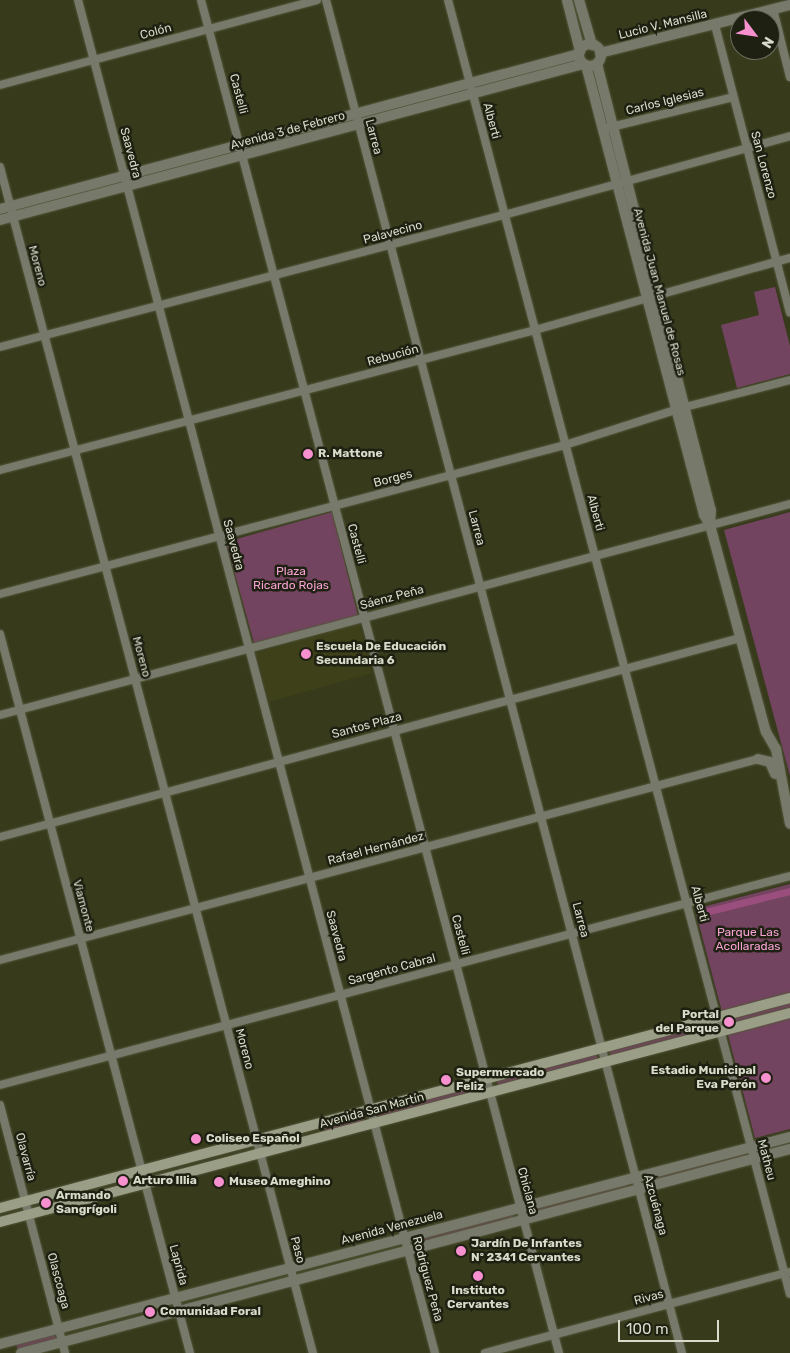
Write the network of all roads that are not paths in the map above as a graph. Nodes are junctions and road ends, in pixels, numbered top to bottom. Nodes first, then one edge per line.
1 (78, 0) edge
2 (202, 0) edge
3 (317, 0) edge
4 (326, 0) edge
5 (448, 0) edge
6 (567, 0) edge
7 (579, 0) edge
8 (790, 5) edge
9 (773, 9) junction
10 (715, 25) junction
11 (209, 29) junction
12 (592, 45) junction
13 (582, 58) junction
14 (598, 58) junction
15 (94, 60) junction
16 (790, 77) edge
17 (0, 85) edge
18 (471, 90) junction
19 (733, 97) junction
20 (357, 120) junction
21 (607, 128) junction
22 (790, 136) edge
23 (747, 147) junction
24 (241, 151) junction
25 (0, 167) edge
26 (124, 176) junction
27 (621, 181) junction
28 (127, 188) junction
29 (5, 207) edge
30 (504, 215) junction
31 (13, 217) junction
32 (0, 220) edge
33 (390, 245) junction
34 (790, 258) edge
35 (777, 262) junction
36 (274, 276) junction
37 (651, 296) junction
38 (158, 306) junction
39 (790, 312) edge
40 (535, 330) junction
41 (44, 336) junction
42 (0, 347) edge
43 (420, 360) junction
44 (790, 380) edge
45 (304, 390) junction
46 (681, 409) junction
47 (189, 421) junction
48 (565, 445) junction
49 (75, 450) junction
50 (0, 470) edge
51 (450, 475) junction
52 (790, 504) edge
53 (334, 506) junction
54 (710, 524) junction
55 (219, 536) junction
56 (594, 555) junction
57 (105, 566) junction
58 (480, 586) junction
59 (0, 594) edge
60 (364, 617) junction
61 (0, 634) edge
62 (740, 638) junction
63 (249, 648) junction
64 (624, 669) junction
65 (135, 679) junction
66 (510, 700) junction
67 (20, 710) junction
68 (0, 715) edge
69 (394, 731) junction
70 (766, 732) junction
71 (758, 759) junction
72 (279, 762) junction
73 (656, 788) junction
74 (781, 791) junction
75 (165, 792) junction
76 (541, 818) junction
77 (50, 823) junction
78 (790, 824) edge
79 (0, 837) edge
80 (425, 848) junction
81 (790, 876) edge
82 (310, 879) junction
83 (687, 903) junction
84 (196, 909) junction
85 (572, 934) junction
86 (80, 939) junction
87 (0, 960) edge
88 (456, 964) junction
89 (340, 995) junction
90 (790, 998) edge
91 (790, 1014) edge
92 (717, 1017) junction
93 (226, 1025) junction
94 (720, 1031) junction
95 (602, 1048) junction
96 (111, 1055) junction
97 (606, 1062) junction
98 (486, 1078) junction
99 (0, 1085) edge
100 (490, 1093) junction
101 (0, 1105) edge
102 (370, 1109) junction
103 (374, 1124) junction
104 (790, 1137) edge
105 (257, 1139) junction
106 (751, 1146) junction
107 (790, 1149) edge
108 (260, 1154) junction
109 (754, 1158) junction
110 (142, 1170) junction
111 (636, 1176) junction
112 (145, 1184) junction
113 (639, 1189) junction
114 (25, 1201) junction
115 (520, 1207) junction
116 (0, 1208) edge
117 (29, 1215) junction
118 (523, 1220) junction
119 (0, 1222) edge
120 (404, 1237) junction
121 (408, 1250) junction
122 (290, 1268) junction
123 (787, 1273) edge
124 (294, 1280) junction
125 (790, 1294) edge
126 (175, 1298) junction
127 (669, 1304) junction
128 (179, 1311) junction
129 (58, 1329) junction
130 (554, 1335) junction
131 (62, 1342) junction
132 (0, 1344) edge
133 (21, 1353) edge
134 (65, 1353) edge
135 (190, 1353) edge
136 (313, 1353) edge
137 (435, 1353) edge
138 (485, 1353) edge
139 (559, 1353) edge
140 (682, 1353) edge

1 - 15 street, Saavedra
2 - 11 street, Castelli
3 - 11 street, Colón
4 - 20 street, Larrea
5 - 18 street, Alberti
6 - 13 street, Avenida Juan Manuel de Rosas
7 - 12 street
8 - 9 street, Lucio V. Mansilla
9 - 10 street, Lucio V. Mansilla
9 - 16 street
10 - 14 street, Lucio V. Mansilla
10 - 19 street, San Lorenzo
11 - 15 street, Colón
11 - 24 street, Castelli
12 - 13 street
12 - 14 street
13 - 14 street, Lucio V. Mansilla
13 - 18 street, Avenida 3 de Febrero
13 - 21 street, Avenida Juan Manuel de Rosas
14 - 21 street, Avenida Juan Manuel de Rosas
15 - 17 street, Colón
15 - 26 street, Saavedra
18 - 20 street, Avenida 3 de Febrero
18 - 30 street, Alberti
19 - 21 street, Carlos Iglesias
19 - 23 street, San Lorenzo
20 - 24 street, Avenida 3 de Febrero
20 - 33 street, Larrea
21 - 27 street, Avenida Juan Manuel de Rosas
22 - 23 street, Palavecino
23 - 27 street, Palavecino
23 - 35 street, San Lorenzo
24 - 26 street, Avenida 3 de Febrero
24 - 28 street, Avenida 3 de Febrero
24 - 36 street, Castelli
25 - 29 street, Moreno
26 - 28 street, Saavedra
26 - 29 street, Avenida 3 de Febrero
27 - 30 street, Palavecino
27 - 37 street, Avenida Juan Manuel de Rosas
28 - 31 street, Avenida 3 de Febrero
28 - 38 street, Saavedra
29 - 31 street, Moreno
30 - 33 street, Palavecino
30 - 40 street, Alberti
31 - 32 street, Avenida 3 de Febrero
31 - 41 street, Moreno
33 - 36 street, Palavecino
33 - 43 street, Larrea
34 - 35 street, Rebución
35 - 37 street, Rebución
35 - 39 street, San Lorenzo
36 - 38 street, Palavecino
36 - 45 street, Castelli
37 - 40 street, Rebución
37 - 46 street, Avenida Juan Manuel de Rosas
38 - 41 street, Palavecino
38 - 47 street, Saavedra
40 - 43 street, Rebución
40 - 48 street, Alberti
41 - 42 street, Palavecino
41 - 49 street, Moreno
43 - 45 street, Rebución
43 - 51 street, Larrea
44 - 46 street, Borges
45 - 47 street, Rebución
45 - 53 street, Castelli
46 - 48 street, Borges
46 - 54 street, Avenida Juan Manuel de Rosas
47 - 49 street, Rebución
47 - 55 street, Saavedra
48 - 51 street, Borges
48 - 56 street, Alberti
49 - 50 street, Rebución
49 - 57 street, Moreno
51 - 53 street, Borges
51 - 58 street, Larrea
52 - 54 street, Sáenz Peña
53 - 55 street, Borges
53 - 60 street, Castelli
54 - 56 street, Sáenz Peña
54 - 62 street, Avenida Juan Manuel de Rosas
55 - 57 street, Borges
55 - 63 street, Saavedra
56 - 58 street, Sáenz Peña
56 - 64 street, Alberti
57 - 59 street, Borges
57 - 65 street, Moreno
58 - 60 street, Sáenz Peña
58 - 66 street, Larrea
60 - 63 street, Sáenz Peña
60 - 69 street, Castelli
61 - 67 street, Viamonte
62 - 64 street, Santos Plaza
62 - 70 street, Avenida Juan Manuel de Rosas
63 - 65 street, Sáenz Peña
63 - 72 street, Saavedra
64 - 66 street, Santos Plaza
64 - 73 street, Alberti
65 - 67 street, Sáenz Peña
65 - 75 street, Moreno
66 - 69 street, Santos Plaza
66 - 76 street, Larrea
67 - 68 street, Sáenz Peña
67 - 77 street, Viamonte
69 - 72 street, Santos Plaza
69 - 80 street, Castelli
70 - 71 street
70 - 74 street, Avenida Juan Manuel de Rosas
71 - 73 street, Rafael Hernández
71 - 74 street
72 - 75 street, Santos Plaza
72 - 82 street, Saavedra
73 - 76 street, Rafael Hernández
73 - 83 street, Alberti
74 - 78 street, Avenida Juan Manuel de Rosas
75 - 77 street, Santos Plaza
75 - 84 street, Moreno
76 - 80 street, Rafael Hernández
76 - 85 street, Larrea
77 - 79 street, Santos Plaza
77 - 86 street, Viamonte
80 - 82 street, Rafael Hernández
80 - 88 street, Castelli
81 - 83 street, Sargento Cabral
82 - 84 street, Rafael Hernández
82 - 89 street, Saavedra
83 - 85 street, Sargento Cabral
83 - 92 street, Alberti
84 - 86 street, Rafael Hernández
84 - 93 street, Moreno
85 - 88 street, Sargento Cabral
85 - 95 street, Larrea
86 - 87 street, Rafael Hernández
86 - 96 street, Viamonte
88 - 89 street, Sargento Cabral
88 - 98 street, Castelli
89 - 93 street, Sargento Cabral
89 - 102 street, Saavedra
90 - 92 main road, Avenida San Martín
91 - 94 main road, Avenida San Martín
92 - 94 street, Alberti
92 - 95 main road, Avenida San Martín
93 - 96 street, Sargento Cabral
93 - 105 street, Moreno
94 - 97 main road, Avenida San Martín
94 - 106 street, Matheu
95 - 97 street, Larrea
95 - 98 main road, Avenida San Martín
96 - 99 street, Sargento Cabral
96 - 110 street, Viamonte
97 - 100 main road, Avenida San Martín
97 - 111 street, Azcuénaga
98 - 100 street, Castelli
98 - 102 main road, Avenida San Martín
100 - 103 main road, Avenida San Martín
100 - 115 street, Chiclana
101 - 114 street, Olavarría
102 - 103 street, Saavedra
102 - 105 main road, Avenida San Martín
103 - 108 main road, Avenida San Martín
103 - 120 street, Rodríguez Peña
104 - 106 street, Avenida Venezuela
105 - 108 street, Moreno
105 - 110 main road, Avenida San Martín
106 - 109 street, Matheu
106 - 111 street, Avenida Venezuela
107 - 109 street, Avenida Venezuela
108 - 112 main road, Avenida San Martín
108 - 122 street, Paso
109 - 113 street, Avenida Venezuela
109 - 123 street, Matheu
110 - 112 street, Viamonte
110 - 114 main road, Avenida San Martín
111 - 113 street, Azcuénaga
111 - 115 street, Avenida Venezuela
112 - 117 main road, Avenida San Martín
112 - 126 street, Laprida
113 - 118 street, Avenida Venezuela
113 - 127 street, Azcuénaga
114 - 116 main road, Avenida San Martín
114 - 117 street, Olavarría
115 - 118 street, Chiclana
115 - 120 street, Avenida Venezuela
117 - 119 main road, Avenida San Martín
117 - 129 street, Olascoaga
118 - 121 street, Avenida Venezuela
118 - 130 street, Chiclana
120 - 121 street, Rodríguez Peña
120 - 122 street, Avenida Venezuela
121 - 124 street, Avenida Venezuela
121 - 137 street, Rodríguez Peña
122 - 124 street, Paso
122 - 126 street, Avenida Venezuela
123 - 125 street, Matheu
123 - 127 street, Rivas
124 - 128 street, Avenida Venezuela
124 - 136 street, Paso
126 - 128 street, Laprida
126 - 129 street, Avenida Venezuela
127 - 130 street, Rivas
127 - 140 street, Azcuénaga
128 - 131 street, Avenida Venezuela
128 - 135 street, Laprida
129 - 131 street, Olascoaga
129 - 132 street, Avenida Venezuela
130 - 138 street, Rivas
130 - 139 street, Chiclana
131 - 133 street, Avenida Venezuela
131 - 134 street, Olascoaga

